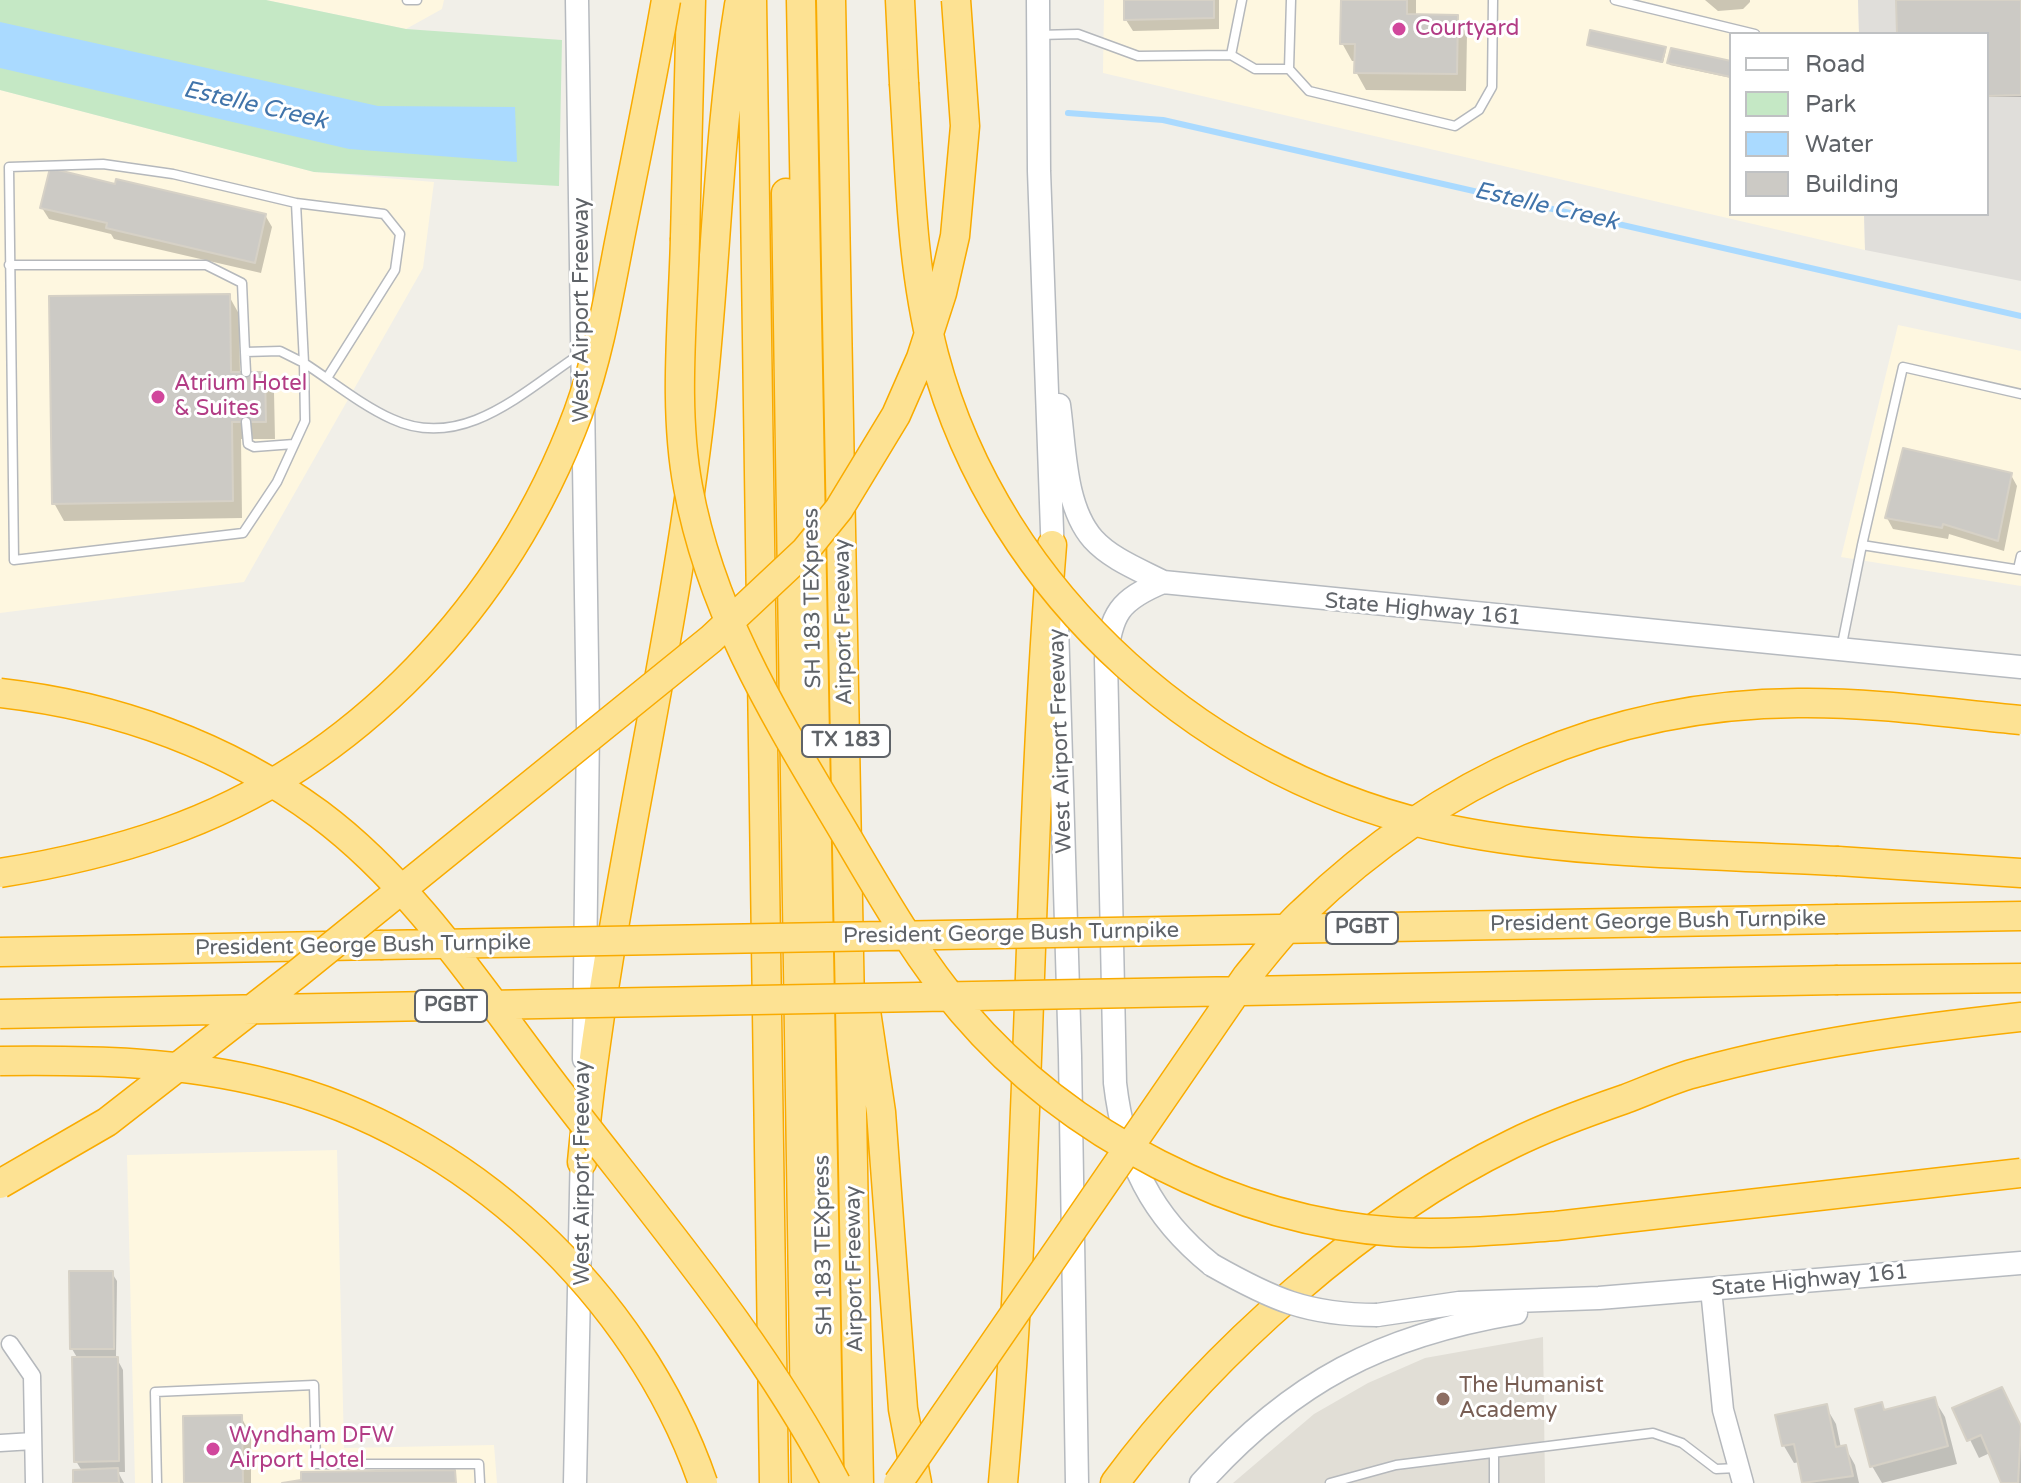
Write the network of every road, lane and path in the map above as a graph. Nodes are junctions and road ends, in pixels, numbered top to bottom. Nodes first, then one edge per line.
1 (407, 0) edge
2 (417, 0) edge
3 (577, 0) edge
4 (666, 0) edge
5 (691, 0) edge
6 (740, 0) edge
7 (752, 0) edge
8 (784, 0) edge
9 (801, 0) edge
10 (831, 0) edge
11 (900, 0) edge
12 (956, 0) edge
13 (1038, 0) edge
14 (1242, 0) edge
15 (1291, 0) edge
16 (1493, 0) edge
17 (1615, 0) edge
18 (1747, 32) edge
19 (1037, 35) junction
20 (1231, 55) junction
21 (1289, 69) junction
22 (296, 203) junction
23 (9, 265) junction
24 (1042, 289) junction
25 (245, 352) junction
26 (580, 354) junction
27 (304, 363) junction
28 (246, 372) dead end
29 (327, 378) junction
30 (2021, 394) edge
31 (246, 422) dead end
32 (294, 444) junction
33 (1052, 545) junction
34 (1862, 545) junction
35 (2021, 556) edge
36 (2019, 569) edge
37 (1163, 582) junction
38 (1841, 650) junction
39 (2021, 667) edge
40 (0, 693) edge
41 (2021, 720) edge
42 (0, 873) edge
43 (2021, 873) edge
44 (850, 903) junction
45 (2021, 916) edge
46 (0, 952) edge
47 (2021, 978) edge
48 (0, 1014) edge
49 (2021, 1017) edge
50 (0, 1061) edge
51 (582, 1162) junction
52 (2021, 1173) edge
53 (0, 1184) edge
54 (2021, 1263) edge
55 (1711, 1289) junction
56 (1599, 1298) junction
57 (10, 1344) dead end
58 (33, 1441) junction
59 (0, 1443) edge
60 (1494, 1456) junction
61 (1741, 1476) edge
62 (34, 1483) edge
63 (157, 1483) edge
64 (480, 1483) edge
65 (575, 1483) edge
66 (703, 1483) edge
67 (774, 1483) edge
68 (806, 1483) edge
69 (829, 1483) edge
70 (836, 1483) edge
71 (859, 1483) edge
72 (898, 1483) edge
73 (917, 1483) edge
74 (1003, 1483) edge
75 (1077, 1483) edge
76 (1115, 1483) edge
77 (1201, 1483) edge
78 (1330, 1483) edge
79 (1494, 1483) edge

1 - 2 lane
3 - 26 main road, West Airport Freeway
4 - 42 highway, bridge
5 - 52 highway, bridge
6 - 51 highway
7 - 67 highway
8 - 68 highway, SH 183 TEXpress
9 - 69 highway, SH 183 TEXpress
10 - 44 highway, Airport Freeway / TX 183
11 - 43 highway, bridge
12 - 53 highway, bridge
13 - 19 main road, West Airport Freeway
14 - 20 lane
15 - 21 lane
16 - 21 lane
17 - 18 lane
19 - 20 lane
19 - 24 main road, West Airport Freeway
20 - 21 lane
22 - 23 lane
22 - 27 lane
22 - 29 lane
23 - 25 lane
23 - 32 lane
24 - 33 main road, West Airport Freeway
24 - 37 main road, State Highway 161
25 - 27 lane
25 - 28 lane
26 - 29 lane
26 - 51 main road, West Airport Freeway
27 - 29 lane
27 - 32 lane
30 - 34 lane
31 - 32 lane
33 - 74 highway
33 - 75 main road, West Airport Freeway
34 - 36 lane
34 - 38 lane
35 - 36 lane
37 - 38 main road, State Highway 161
37 - 56 main road, bridge
38 - 39 main road, State Highway 161
40 - 70 highway, bridge
41 - 72 highway, bridge
44 - 71 highway, Airport Freeway / TX 183
44 - 73 highway
45 - 46 highway, President George Bush Turnpike / PGBT, bridge
47 - 48 highway, PGBT, bridge
49 - 76 highway
50 - 66 highway, bridge
51 - 65 main road, West Airport Freeway
54 - 55 main road, State Highway 161
55 - 56 main road, State Highway 161
55 - 61 street
56 - 77 main road
57 - 58 street
58 - 59 street
58 - 62 street
60 - 61 lane
60 - 78 lane
60 - 79 lane
63 - 64 lane

